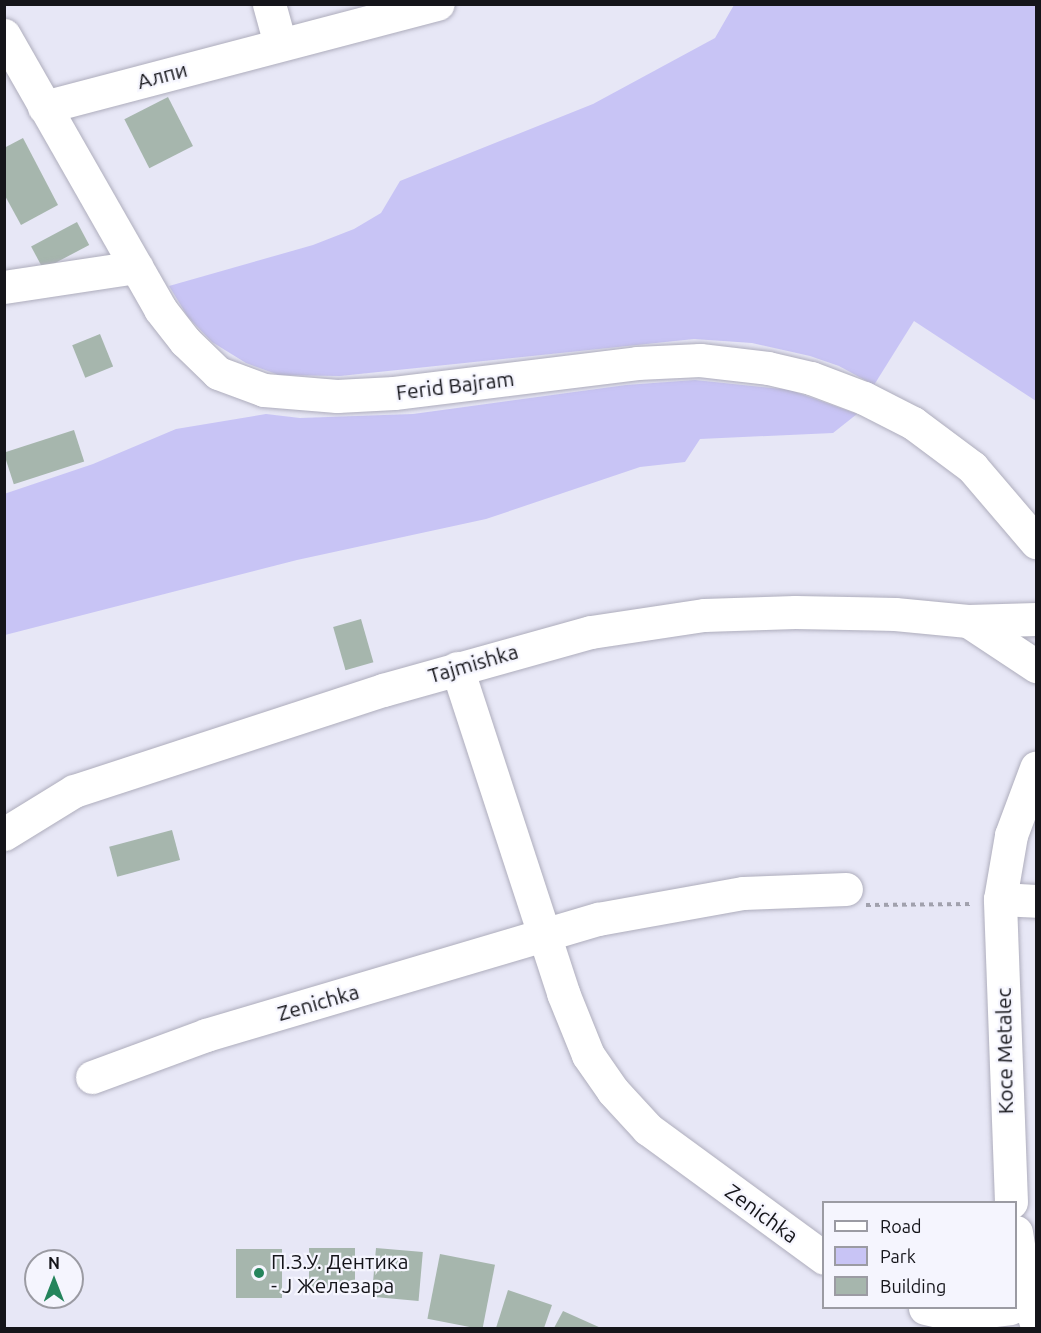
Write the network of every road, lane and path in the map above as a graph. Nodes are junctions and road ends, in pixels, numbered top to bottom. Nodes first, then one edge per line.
1 (269, 4) edge
2 (438, 4) edge
3 (4, 35) edge
4 (280, 44) junction
5 (44, 106) junction
6 (136, 267) junction
7 (4, 287) edge
8 (1036, 542) edge
9 (1036, 619) edge
10 (968, 621) junction
11 (1036, 666) edge
12 (457, 668) junction
13 (1036, 768) edge
14 (4, 834) edge
15 (846, 889) joint
16 (1000, 899) junction
17 (1036, 901) edge
18 (547, 934) junction
19 (92, 1077) dead end
20 (1011, 1201) edge
21 (1017, 1243) edge
22 (822, 1257) edge
23 (929, 1309) edge
24 (1023, 1310) edge

1 - 4 street
2 - 4 street, Алпи
3 - 5 street, Ferid Bajram
4 - 5 street, Алпи
5 - 6 street, Ferid Bajram
6 - 7 street
6 - 8 street, Ferid Bajram
9 - 10 street, Tajmishka
10 - 11 street, Tajmishka
10 - 12 street, Tajmishka
12 - 14 street, Tajmishka
12 - 18 street, Zenichka
13 - 16 street, Koce Metalec
15 - 16 path
15 - 18 street, Zenichka
16 - 17 street
16 - 20 street, Koce Metalec
18 - 19 street, Zenichka
18 - 22 street, Zenichka
21 - 24 street
23 - 24 street

